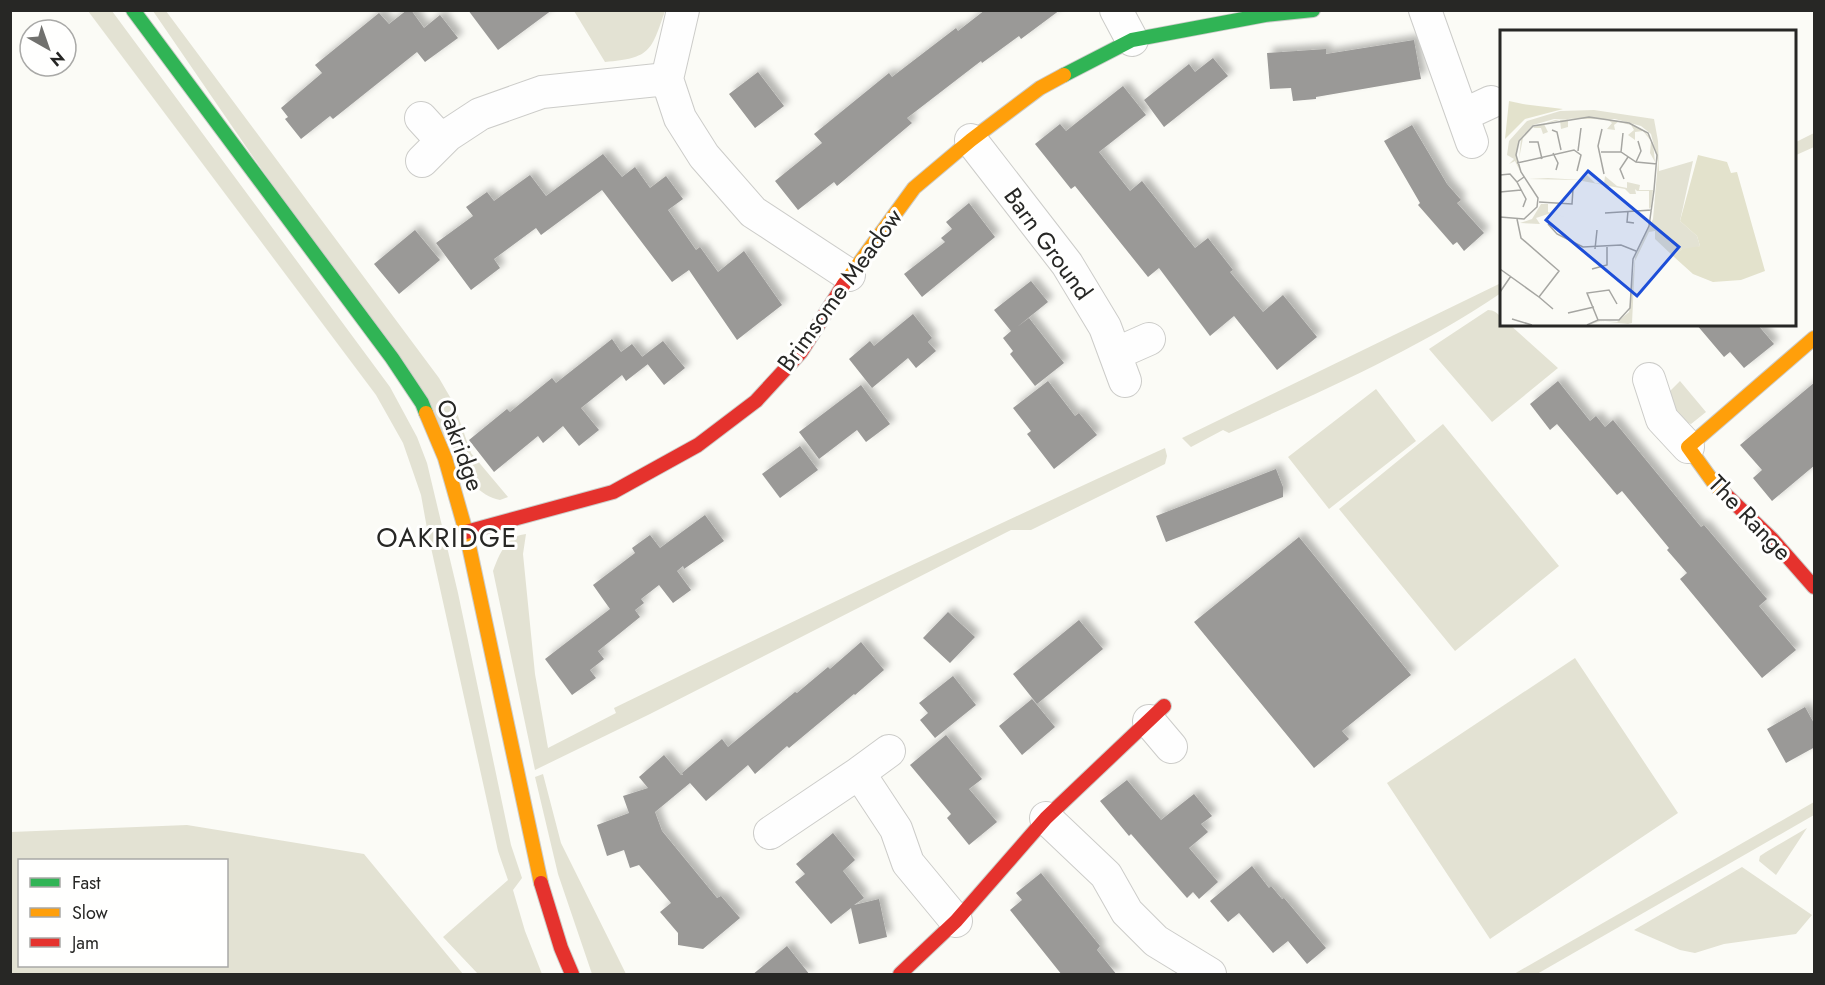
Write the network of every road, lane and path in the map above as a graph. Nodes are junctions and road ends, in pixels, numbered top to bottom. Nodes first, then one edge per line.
1 (133, 10) edge
2 (683, 10) edge
3 (1116, 10) edge
4 (1313, 10) edge
5 (1425, 10) edge
6 (1132, 40) junction
7 (667, 79) junction
8 (1491, 102) dead end
9 (421, 118) dead end
10 (971, 140) junction
11 (849, 275) junction
12 (1815, 338) edge
13 (1149, 339) dead end
14 (1649, 379) dead end
15 (1688, 447) junction
16 (466, 532) junction
17 (1815, 587) edge
18 (1156, 714) joint
19 (1171, 747) dead end
20 (889, 751) dead end
21 (859, 773) junction
22 (1046, 818) junction
23 (770, 833) dead end
24 (956, 921) junction
25 (572, 975) edge
26 (900, 975) edge
27 (1210, 975) edge

1 - 16 street, Oakridge
2 - 7 street
3 - 6 street
4 - 6 street, Brimsome Meadow
5 - 8 street
6 - 10 street, Brimsome Meadow
7 - 9 street
7 - 11 street
10 - 11 street, Brimsome Meadow
10 - 13 street, Barn Ground
11 - 16 street, Brimsome Meadow
12 - 15 street
14 - 15 street, The Range
15 - 17 street, The Range
16 - 25 street, Oakridge
18 - 19 street
18 - 22 street
20 - 21 street
21 - 23 street
21 - 24 street
22 - 24 street
22 - 27 street
24 - 26 street

